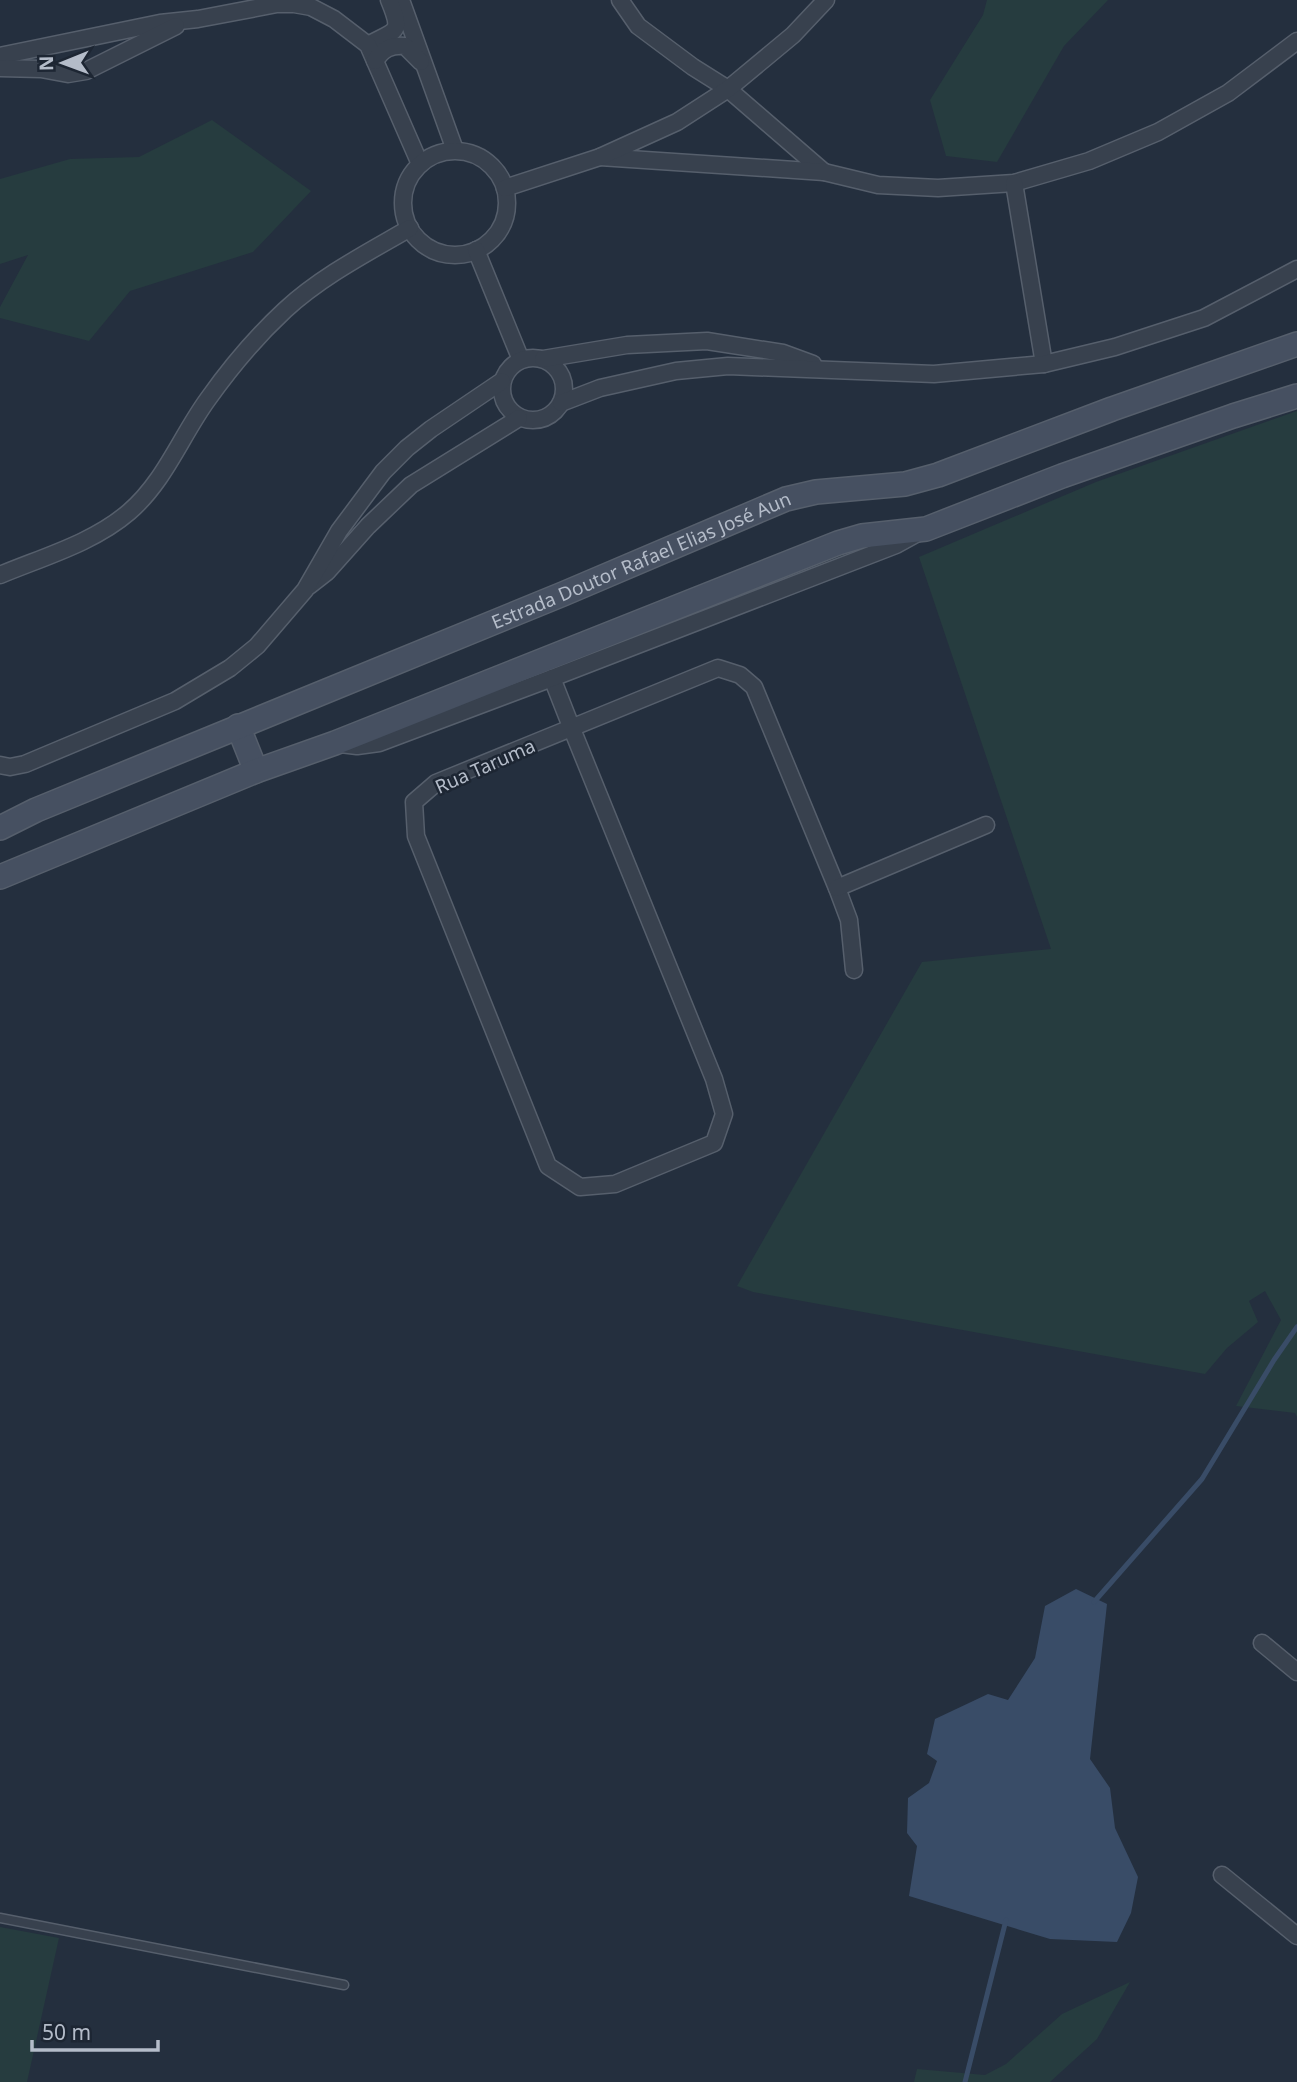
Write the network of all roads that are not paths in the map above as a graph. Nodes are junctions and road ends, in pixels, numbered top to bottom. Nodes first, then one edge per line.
1 (389, 0) edge
2 (401, 0) edge
3 (620, 0) edge
4 (827, 0) edge
5 (198, 19) junction
6 (1297, 41) edge
7 (368, 45) junction
8 (37, 48) junction
9 (0, 56) edge
10 (374, 61) junction
11 (425, 67) junction
12 (0, 68) edge
13 (41, 69) junction
14 (728, 89) junction
15 (455, 150) junction
16 (600, 157) junction
17 (420, 164) junction
18 (824, 172) junction
19 (1014, 183) junction
20 (505, 188) junction
21 (410, 228) junction
22 (476, 250) junction
23 (1297, 269) edge
24 (1297, 344) edge
25 (543, 359) junction
26 (522, 360) junction
27 (1044, 364) junction
28 (825, 369) junction
29 (502, 381) junction
30 (1297, 396) edge
31 (561, 403) junction
32 (519, 418) junction
33 (926, 529) junction
34 (0, 575) edge
35 (305, 590) junction
36 (552, 678) junction
37 (238, 726) junction
38 (572, 729) junction
39 (335, 743) junction
40 (0, 765) edge
41 (256, 771) junction
42 (986, 824) dead end
43 (0, 828) edge
44 (0, 877) edge
45 (837, 888) junction
46 (854, 970) dead end
47 (1262, 1643) dead end
48 (1297, 1672) edge
49 (1222, 1875) dead end
50 (0, 1919) edge
51 (1297, 1936) edge
52 (344, 1985) dead end

1 - 7 street
2 - 11 street
3 - 14 street
4 - 14 street
5 - 7 street
5 - 8 street
5 - 13 street
6 - 19 street
7 - 10 street
8 - 9 street
8 - 13 street
10 - 11 street
10 - 17 street
11 - 15 street
12 - 13 street
14 - 16 street
14 - 18 street
15 - 17 street
15 - 20 street
16 - 18 street
16 - 20 street
17 - 21 street
18 - 19 street
19 - 27 street
20 - 22 street
21 - 22 street
21 - 34 street
22 - 26 street
23 - 27 street
24 - 37 main road, Estrada Doutor Rafael Elias José Aun
25 - 26 street
25 - 28 street
25 - 31 street
26 - 29 street
27 - 28 street
28 - 31 street
29 - 32 street
29 - 35 street
30 - 33 main road
31 - 32 street
32 - 35 street
33 - 36 street
33 - 39 main road
35 - 40 street
36 - 38 street
36 - 39 street
37 - 41 main road
37 - 43 main road, Estrada Doutor Rafael Elias José Aun
38 - 38 street, Rua Taruma
38 - 45 street, Rua Taruma
39 - 41 main road
41 - 44 main road
42 - 45 street
45 - 46 street, Rua Taruma
47 - 48 street
49 - 51 street
50 - 52 lane

